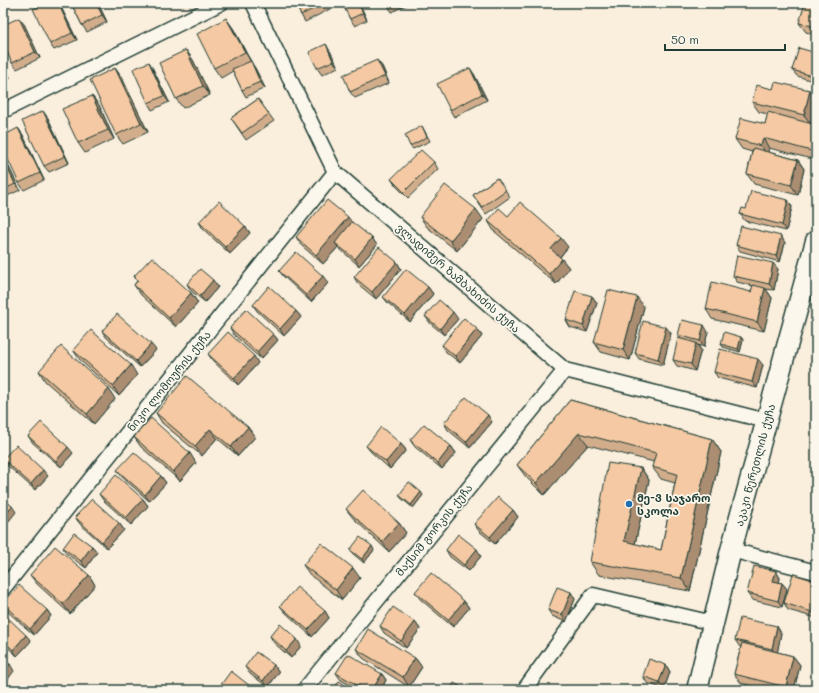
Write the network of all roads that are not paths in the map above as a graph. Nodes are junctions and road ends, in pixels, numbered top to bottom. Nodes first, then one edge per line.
1 (220, 3) edge
2 (253, 3) edge
3 (3, 111) edge
4 (336, 172) junction
5 (816, 241) edge
6 (812, 271) edge
7 (564, 370) junction
8 (767, 421) junction
9 (731, 550) junction
10 (816, 572) edge
11 (3, 589) edge
12 (713, 623) junction
13 (304, 690) edge
14 (524, 690) edge
15 (697, 690) edge

1 - 3 street
2 - 4 street, ვლადიმერ ზამბახიძის ქუჩა
4 - 7 street, ვლადიმერ ზამბახიძის ქუჩა
4 - 11 street, ნიკო ლომოურის ქუჩა
5 - 6 main road, აკაკი წერეთლის ქუჩა
6 - 8 main road, აკაკი წერეთლის ქუჩა
7 - 8 street, ვლადიმერ ზამბახიძის ქუჩა
7 - 13 street, მაქსიმ გორკის ქუჩა
8 - 9 main road, აკაკი წერეთლის ქუჩა
9 - 10 street
9 - 12 main road, აკაკი წერეთლის ქუჩა
12 - 14 street
12 - 15 main road, აკაკი წერეთლის ქუჩა

